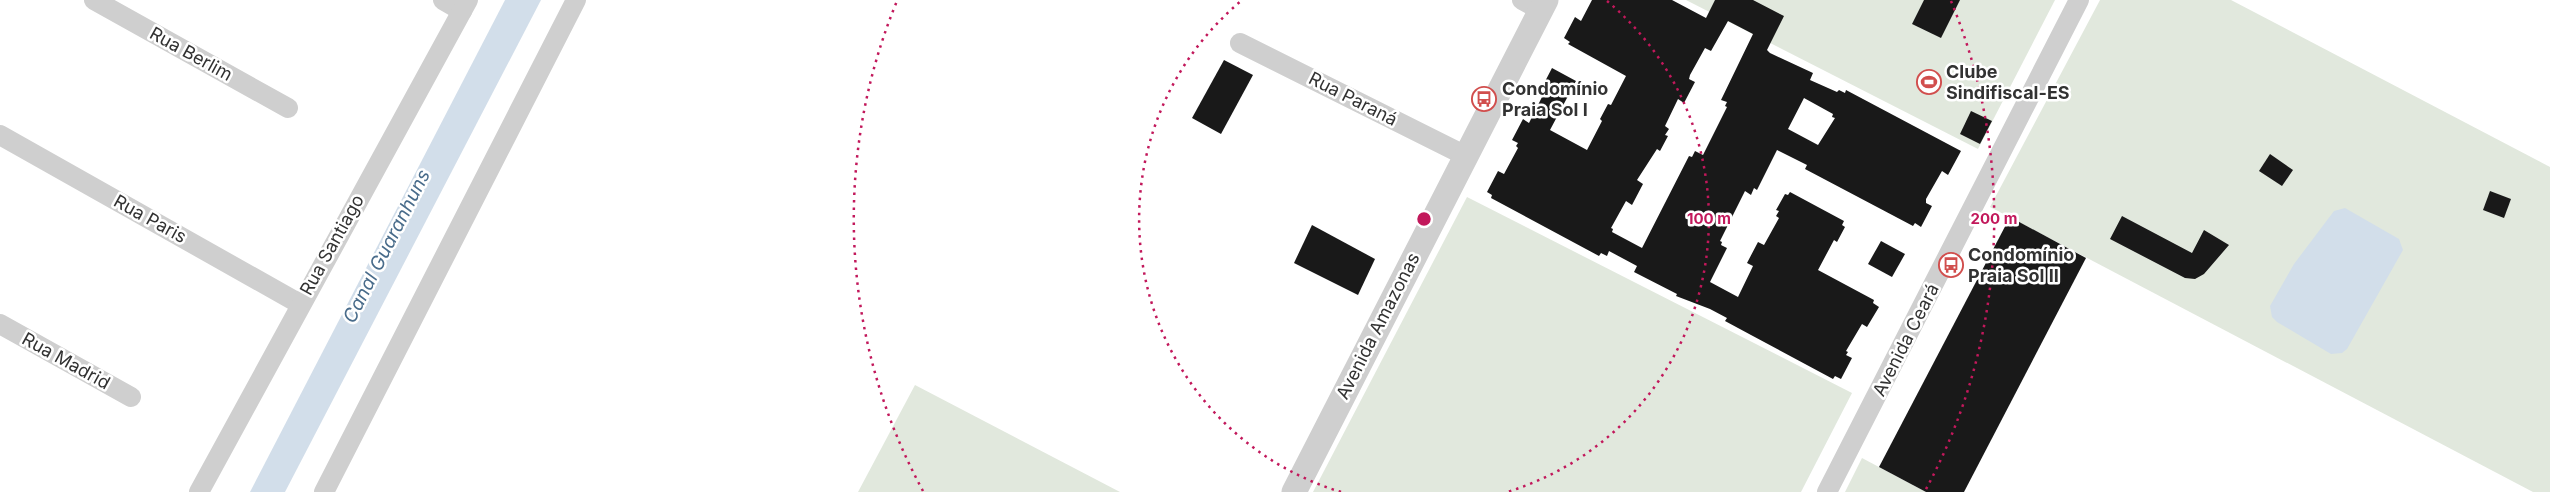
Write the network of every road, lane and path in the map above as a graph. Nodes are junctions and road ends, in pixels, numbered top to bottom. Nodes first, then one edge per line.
1 (94, 0) edge
2 (443, 0) edge
3 (576, 0) edge
4 (2079, 0) edge
5 (1536, 3) edge
6 (465, 5) edge
7 (1240, 43) dead end
8 (288, 108) dead end
9 (0, 135) edge
10 (1466, 156) junction
11 (300, 304) junction
12 (0, 324) edge
13 (131, 397) dead end
14 (199, 492) edge
15 (324, 492) edge
16 (1294, 492) edge
17 (1827, 492) edge

1 - 8 street, Rua Berlim
2 - 6 street
3 - 15 street
4 - 17 street, Avenida Ceará
5 - 10 street, Avenida Amazonas
6 - 11 street, Rua Santiago
7 - 10 street, Rua Paraná
9 - 11 street, Rua Paris
10 - 16 street, Avenida Amazonas
11 - 14 street, Rua Santiago
12 - 13 street, Rua Madrid

